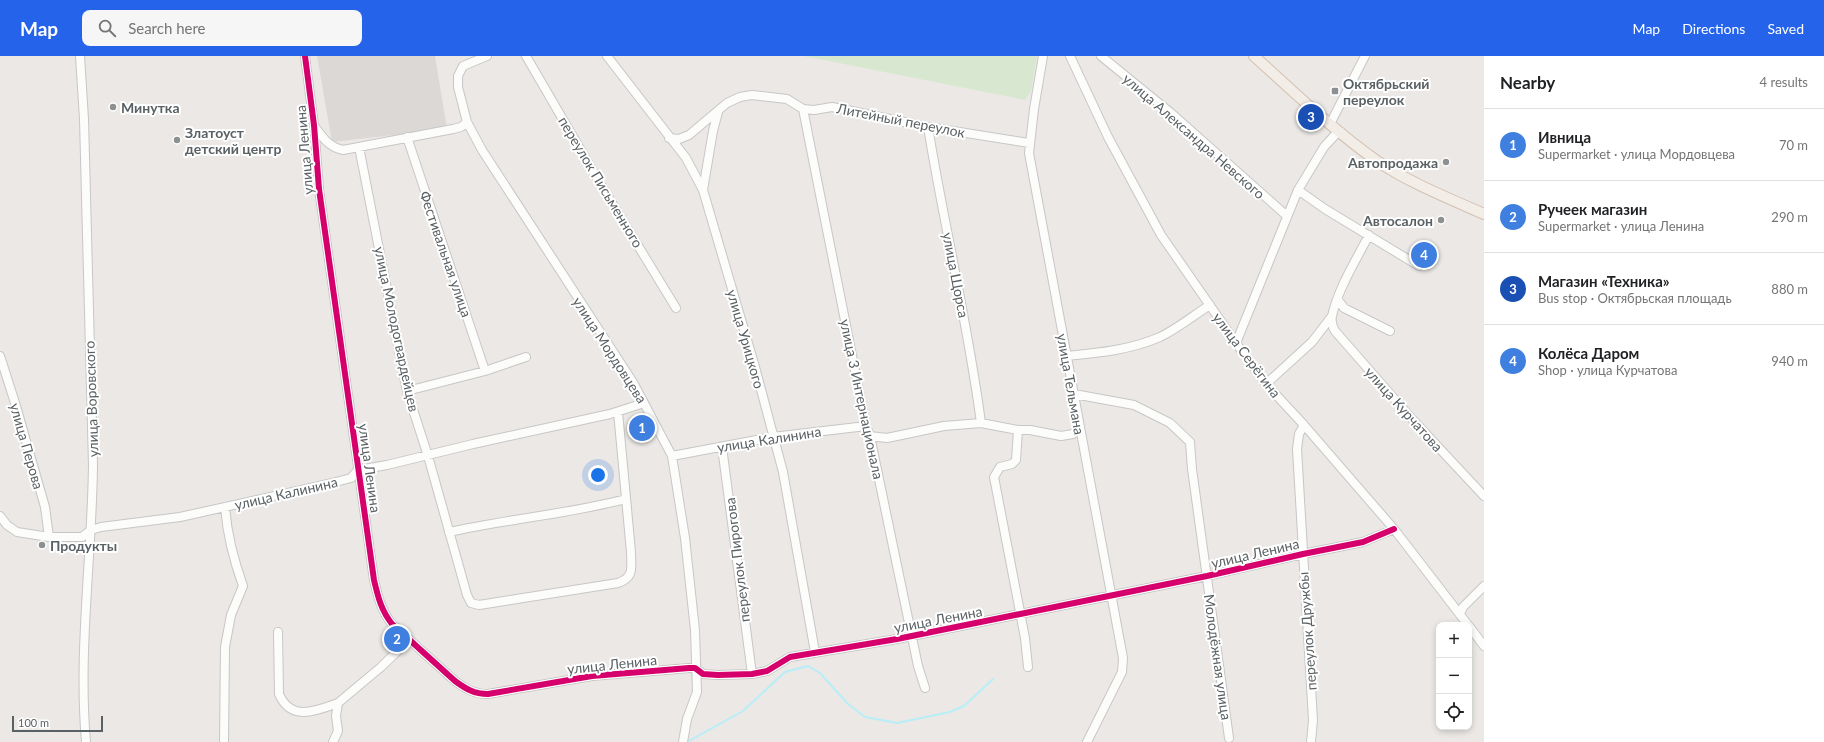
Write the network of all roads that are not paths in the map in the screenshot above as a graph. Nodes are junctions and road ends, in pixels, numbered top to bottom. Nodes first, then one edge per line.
1 (80, 56) edge
2 (305, 56) edge
3 (487, 56) edge
4 (526, 56) edge
5 (607, 56) edge
6 (1043, 56) edge
7 (1070, 56) edge
8 (1101, 56) edge
9 (1254, 56) edge
10 (1365, 56) edge
11 (803, 109) junction
12 (719, 111) junction
13 (467, 122) junction
14 (1330, 124) junction
15 (314, 125) junction
16 (928, 127) junction
17 (1340, 132) junction
18 (408, 137) junction
19 (670, 138) junction
20 (1029, 143) junction
21 (359, 147) junction
22 (703, 190) junction
23 (1298, 190) junction
24 (1484, 214) edge
25 (1286, 216) junction
26 (1369, 235) junction
27 (1418, 266) dead end
28 (1338, 300) junction
29 (1210, 305) junction
30 (676, 308) dead end
31 (1332, 316) junction
32 (1390, 331) dead end
33 (1236, 343) junction
34 (0, 356) edge
35 (1066, 356) junction
36 (526, 357) dead end
37 (485, 371) junction
38 (1266, 384) junction
39 (407, 392) junction
40 (1074, 394) junction
41 (644, 403) junction
42 (618, 412) junction
43 (981, 423) junction
44 (1304, 425) junction
45 (866, 426) junction
46 (1079, 428) junction
47 (1018, 430) junction
48 (870, 436) junction
49 (773, 437) junction
50 (722, 447) junction
51 (428, 456) junction
52 (672, 456) junction
53 (358, 470) junction
54 (1484, 496) edge
55 (626, 499) junction
56 (225, 507) junction
57 (0, 516) edge
58 (1394, 529) junction
59 (92, 530) junction
60 (449, 532) junction
61 (49, 537) junction
62 (1303, 554) junction
63 (1207, 576) junction
64 (1484, 586) edge
65 (1112, 596) junction
66 (1460, 614) junction
67 (1021, 615) junction
68 (1466, 622) edge
69 (1472, 630) edge
70 (278, 632) dead end
71 (912, 636) junction
72 (409, 640) junction
73 (1484, 646) edge
74 (815, 652) junction
75 (1028, 667) dead end
76 (695, 668) junction
77 (752, 674) junction
78 (925, 688) dead end
79 (338, 703) junction
80 (1230, 738) dead end
81 (683, 741) edge
82 (86, 742) edge
83 (224, 742) edge
84 (333, 742) edge
85 (1087, 742) edge
86 (1311, 742) edge

1 - 59 street, улица Воровского
2 - 15 street, улица Ленина
3 - 13 street, улица Мордовцева
4 - 30 street, переулок Письменного
5 - 19 street, улица Урицкого
6 - 20 street, улица Тельмана
7 - 29 street, улица Серёгина
8 - 25 street, улица Александра Невского
9 - 14 main road
10 - 14 street
11 - 12 street, Литейный переулок
11 - 16 street, Литейный переулок
11 - 45 street, улица 3 Интернационала
12 - 19 street, Литейный переулок
12 - 22 street
13 - 18 street
13 - 41 street, улица Мордовцева
14 - 17 main road
15 - 21 street
15 - 53 street, улица Ленина
16 - 20 street, Литейный переулок
16 - 43 street, улица Щорса
17 - 23 street
17 - 24 main road
18 - 21 street
18 - 37 street, Фестивальная улица
19 - 22 street, улица Урицкого
20 - 35 street, улица Тельмана
21 - 39 street, улица Молодогвардейцев
22 - 49 street, улица Урицкого
23 - 25 street
23 - 26 street
25 - 33 street
26 - 27 street
26 - 28 street
28 - 31 street
28 - 32 street
29 - 33 street, улица Серёгина
29 - 35 street
31 - 38 street
31 - 54 street, улица Курчатова
33 - 38 street, улица Серёгина
34 - 61 street, улица Перова
35 - 40 street, улица Тельмана
36 - 37 street
37 - 39 street
38 - 44 street, улица Серёгина
39 - 51 street, улица Молодогвардейцев
40 - 46 street, улица Тельмана
40 - 63 street, Молодёжная улица
41 - 42 street, улица Калинина
41 - 52 street, улица Мордовцева
42 - 51 street, улица Калинина
42 - 55 street, улица Молодогвардейцев
43 - 47 street
43 - 48 street
44 - 58 street, улица Серёгина
44 - 62 street, переулок Дружбы
45 - 48 street, улица 3 Интернационала
45 - 49 street, улица Калинина
46 - 47 street
46 - 65 street, улица Тельмана
47 - 67 street
48 - 71 street, улица 3 Интернационала
49 - 50 street, улица Калинина
49 - 74 street, улица Урицкого
50 - 52 street, улица Калинина
50 - 77 street, переулок Пирогова
51 - 53 street, улица Калинина
51 - 60 street, улица Молодогвардейцев
52 - 76 street, улица Мордовцева
53 - 56 street, улица Калинина
53 - 72 street, улица Ленина
55 - 60 street
55 - 60 street, улица Молодогвардейцев
56 - 59 street, улица Калинина
56 - 83 street
57 - 61 street, улица Калинина
58 - 62 street, улица Ленина
58 - 66 street, улица Серёгина
59 - 61 street, улица Калинина
59 - 82 street, улица Воровского
62 - 63 street, улица Ленина
62 - 86 street, переулок Дружбы
63 - 65 street, улица Ленина
63 - 80 street, Молодёжная улица
64 - 66 street
65 - 67 street, улица Ленина
65 - 85 street, улица Тельмана
66 - 68 street, улица Серёгина
67 - 71 street, улица Ленина
67 - 75 street
69 - 73 street, улица Серёгина
70 - 79 street
71 - 74 street, улица Ленина
71 - 78 street, улица 3 Интернационала
72 - 76 street, улица Ленина
72 - 79 street
74 - 77 street, улица Ленина
76 - 77 street, улица Ленина
76 - 81 street, улица Мордовцева
79 - 84 street

